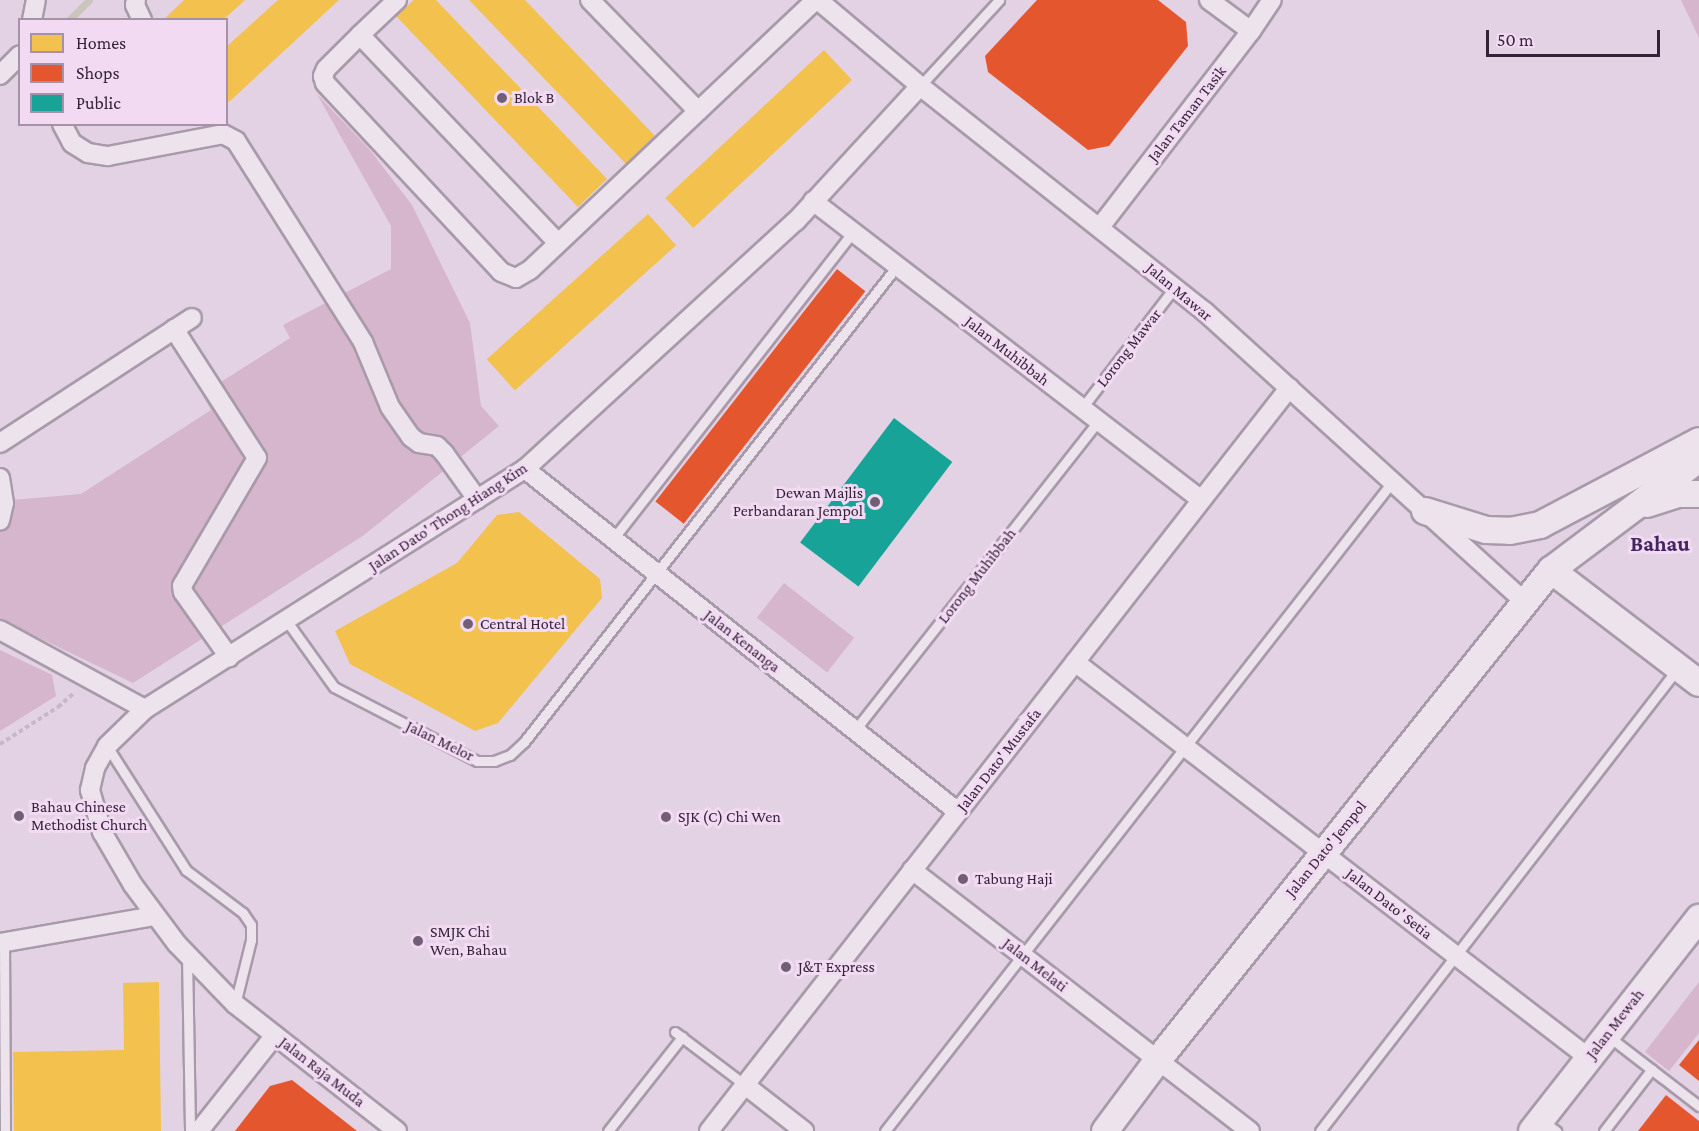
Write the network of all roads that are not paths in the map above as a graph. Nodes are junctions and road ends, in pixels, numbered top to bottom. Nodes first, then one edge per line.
1 (36, 0) edge
2 (136, 0) edge
3 (397, 0) edge
4 (590, 0) edge
5 (817, 0) edge
6 (999, 0) edge
7 (1209, 0) edge
8 (1272, 0) edge
9 (32, 18) edge
10 (141, 18) edge
11 (1251, 31) junction
12 (360, 35) junction
13 (18, 57) edge
14 (0, 75) edge
15 (920, 86) junction
16 (698, 111) junction
17 (63, 126) edge
18 (813, 201) junction
19 (1100, 227) junction
20 (853, 232) junction
21 (558, 243) junction
22 (897, 266) junction
23 (1175, 287) junction
24 (192, 318) dead end
25 (174, 329) junction
26 (1289, 388) junction
27 (1082, 408) junction
28 (1098, 421) junction
29 (1699, 441) edge
30 (0, 443) edge
31 (1699, 459) edge
32 (525, 470) junction
33 (0, 478) edge
34 (1392, 482) junction
35 (1699, 494) edge
36 (477, 499) junction
37 (1201, 500) junction
38 (1425, 511) junction
39 (1627, 511) junction
40 (0, 521) edge
41 (613, 540) junction
42 (1551, 570) junction
43 (656, 573) junction
44 (1525, 602) junction
45 (286, 620) junction
46 (0, 630) edge
47 (229, 657) junction
48 (1075, 662) junction
49 (1678, 667) junction
50 (1699, 683) edge
51 (145, 709) junction
52 (855, 730) junction
53 (107, 746) junction
54 (1186, 747) junction
55 (958, 812) junction
56 (1323, 853) junction
57 (912, 870) junction
58 (155, 916) junction
59 (1699, 918) edge
60 (2, 943) edge
61 (187, 955) junction
62 (1022, 955) junction
63 (1456, 955) junction
64 (235, 1005) junction
65 (275, 1035) junction
66 (1607, 1035) junction
67 (1589, 1058) junction
68 (1158, 1060) junction
69 (1652, 1069) junction
70 (745, 1085) junction
71 (1699, 1106) edge
72 (1543, 1127) edge
73 (203, 1129) edge
74 (5, 1131) edge
75 (397, 1131) edge
76 (608, 1131) edge
77 (709, 1131) edge
78 (804, 1131) edge
79 (885, 1131) edge
80 (1105, 1131) edge
81 (1250, 1131) edge
82 (1320, 1131) edge
83 (1604, 1131) edge

1 - 9 street
2 - 10 street
3 - 12 street
4 - 16 street
5 - 15 street, Jalan Mawar
5 - 16 street
6 - 15 lane
7 - 11 street
8 - 11 street, Jalan Taman Tasik
11 - 19 street, Jalan Taman Tasik
12 - 21 street
12 - 21 street
13 - 14 street
15 - 18 street, Jalan Dato' Thong Hiang Kim
15 - 19 street, Jalan Mawar
16 - 21 street
17 - 36 street
18 - 20 street, Jalan Muhibbah
18 - 32 street, Jalan Dato' Thong Hiang Kim
19 - 23 street, Jalan Mawar
20 - 22 street, Jalan Muhibbah
20 - 41 lane
22 - 27 street, Jalan Muhibbah
22 - 43 lane, Jalan Melor
23 - 26 street, Jalan Mawar
23 - 27 lane, Lorong Mawar
24 - 25 street
25 - 30 street
25 - 47 street
26 - 34 street, Jalan Mawar
26 - 37 street, Jalan Dato' Mustafa
27 - 28 street, Jalan Muhibbah
28 - 37 street, Jalan Muhibbah
28 - 52 lane, Lorong Muhibbah
29 - 38 main road
31 - 39 main road, Jalan Dato' Jempol
32 - 36 street, Jalan Dato' Thong Hiang Kim
32 - 41 street, Jalan Kenanga
33 - 40 street
34 - 38 street, Jalan Mawar
34 - 54 lane
35 - 39 main road
36 - 45 street, Jalan Dato' Thong Hiang Kim
37 - 48 street, Jalan Dato' Mustafa
38 - 44 street, Jalan Mawar
39 - 42 main road, Jalan Dato' Jempol
41 - 43 street, Jalan Kenanga
42 - 44 main road, Jalan Dato' Jempol
42 - 49 main road
43 - 45 lane, Jalan Melor
43 - 52 street, Jalan Kenanga
44 - 56 main road, Jalan Dato' Jempol
45 - 47 street, Jalan Dato' Thong Hiang Kim
46 - 51 street
47 - 51 street, Jalan Dato' Thong Hiang Kim
48 - 54 street, Jalan Dato' Setia
48 - 55 street, Jalan Dato' Mustafa
49 - 50 main road
49 - 63 lane
51 - 53 street, Jalan Dato' Thong Hiang Kim
52 - 55 street, Jalan Kenanga
53 - 58 street, Jalan Dato' Thong Hiang Kim
53 - 64 lane
54 - 56 street, Jalan Dato' Setia
54 - 62 lane
55 - 57 street, Jalan Dato' Mustafa
56 - 63 street, Jalan Dato' Setia
56 - 68 main road, Jalan Dato' Jempol
57 - 62 street, Jalan Melati
57 - 70 street, Jalan Dato' Mustafa
58 - 60 street
58 - 61 street, Jalan Raja Muda
59 - 66 main road, Jalan Mewah
60 - 74 lane
61 - 64 street, Jalan Raja Muda
61 - 73 lane
62 - 68 street, Jalan Melati
62 - 79 lane
63 - 67 street, Jalan Dato' Setia
63 - 82 lane
64 - 65 street, Jalan Raja Muda
65 - 73 street
65 - 75 street, Jalan Raja Muda
66 - 67 main road, Jalan Mewah
66 - 69 lane
67 - 72 main road, Jalan Mewah
68 - 80 main road, Jalan Dato' Jempol
68 - 81 street, Jalan Melati
69 - 71 lane
69 - 83 lane
70 - 76 lane
70 - 77 street, Jalan Dato' Mustafa
70 - 78 street

